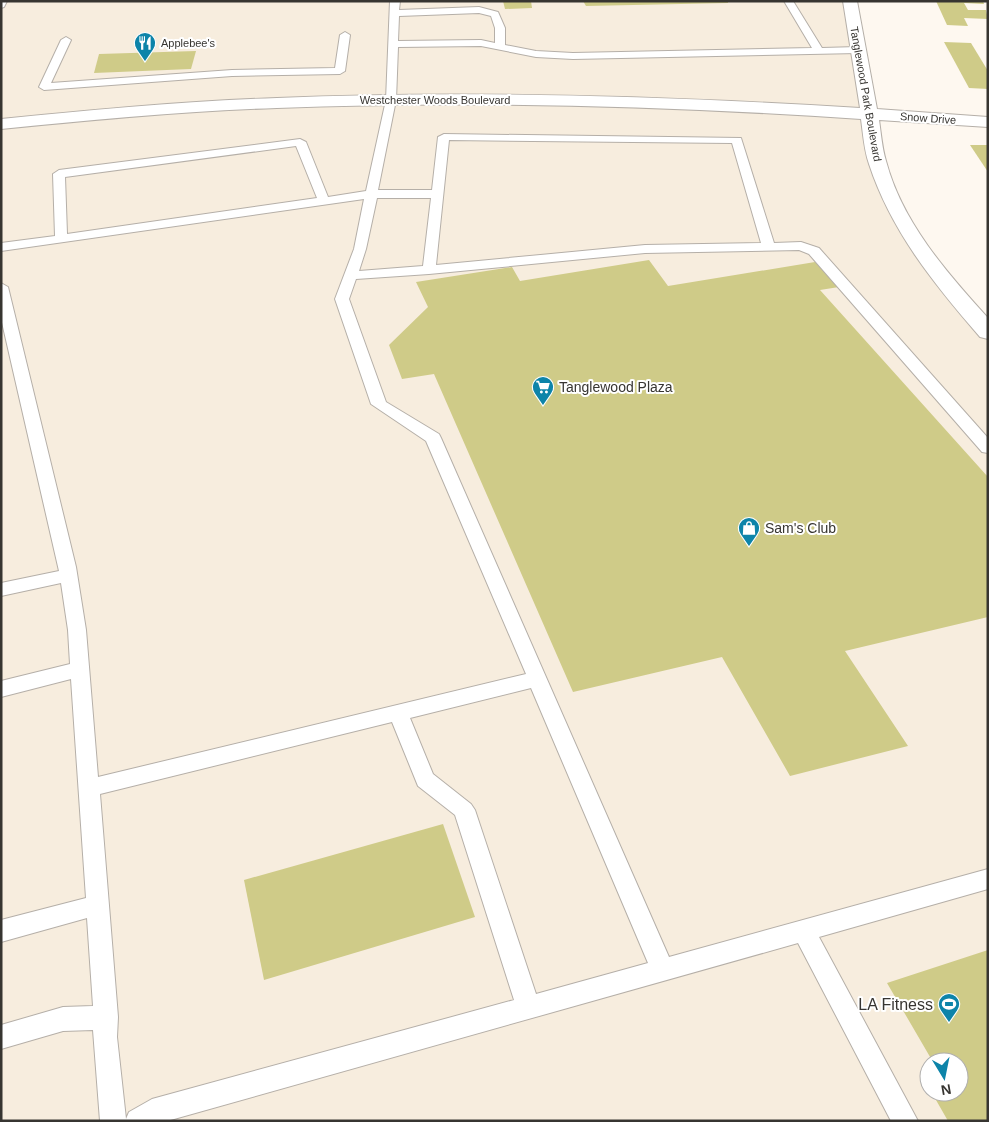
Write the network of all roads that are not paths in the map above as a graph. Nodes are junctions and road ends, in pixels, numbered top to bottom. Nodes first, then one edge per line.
1 (396, 1) edge
2 (788, 1) edge
3 (850, 1) edge
4 (395, 13) junction
5 (346, 35) dead end
6 (66, 40) dead end
7 (394, 44) junction
8 (500, 46) junction
9 (858, 50) junction
10 (819, 51) junction
11 (275, 61) dead end
12 (237, 62) dead end
13 (391, 100) junction
14 (868, 114) junction
15 (988, 122) edge
16 (1, 124) edge
17 (372, 194) junction
18 (437, 194) junction
19 (324, 201) junction
20 (61, 239) junction
21 (1, 247) edge
22 (769, 247) junction
23 (429, 270) junction
24 (350, 274) junction
25 (2, 291) edge
26 (6, 326) edge
27 (988, 332) edge
28 (988, 448) edge
29 (68, 575) junction
30 (1, 590) edge
31 (80, 669) junction
32 (538, 679) junction
33 (1, 689) edge
34 (398, 713) junction
35 (88, 788) junction
36 (988, 879) edge
37 (97, 905) junction
38 (803, 930) junction
39 (1, 931) edge
40 (663, 970) junction
41 (528, 1007) junction
42 (106, 1017) junction
43 (1, 1037) edge
44 (113, 1121) edge
45 (138, 1121) edge
46 (905, 1121) edge

1 - 4 lane
2 - 10 lane
3 - 9 street, Tanglewood Park Boulevard
4 - 7 lane
4 - 8 lane
5 - 6 lane
7 - 8 lane
7 - 13 lane
8 - 10 lane
9 - 10 lane
9 - 14 street, Tanglewood Park Boulevard
11 - 12 lane
13 - 14 street, Westchester Woods Boulevard
13 - 16 street, Westchester Woods Boulevard
13 - 17 lane
14 - 15 street, Snow Drive
14 - 27 street, Tanglewood Park Boulevard
17 - 18 lane
17 - 19 lane
17 - 24 lane
18 - 22 lane
18 - 23 lane
19 - 20 lane
19 - 20 lane
20 - 21 lane
22 - 23 lane
22 - 28 lane
23 - 24 lane
24 - 32 lane
25 - 26 lane
26 - 29 lane
29 - 30 lane
29 - 31 lane
31 - 33 lane
31 - 35 lane
32 - 34 lane
32 - 40 lane
34 - 35 lane
34 - 41 lane
35 - 37 lane
36 - 38 lane
37 - 39 lane
37 - 42 lane
38 - 40 lane
38 - 46 lane
40 - 41 lane
41 - 45 lane
42 - 43 lane
42 - 44 lane

